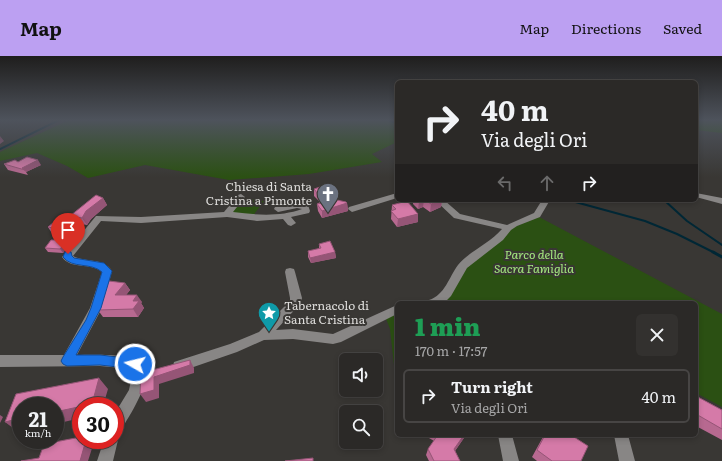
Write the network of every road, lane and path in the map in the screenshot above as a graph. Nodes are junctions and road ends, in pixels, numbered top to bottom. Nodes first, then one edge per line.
1 (698, 195) edge
2 (395, 196) edge
3 (241, 197) dead end
4 (722, 201) edge
5 (441, 202) edge
6 (545, 202) edge
7 (352, 209) dead end
8 (227, 214) junction
9 (285, 216) dead end
10 (508, 228) junction
11 (290, 272) dead end
12 (439, 301) edge
13 (395, 310) edge
14 (263, 335) junction
15 (0, 361) edge
16 (67, 361) junction
17 (170, 368) edge
18 (124, 411) edge
19 (505, 437) edge
20 (621, 437) edge
21 (108, 449) edge
22 (105, 461) edge
23 (511, 461) edge
24 (627, 461) edge

1 - 4 street
2 - 7 street
3 - 8 street
5 - 10 street
6 - 10 street
8 - 9 street
8 - 16 street
10 - 12 street
11 - 14 street
13 - 14 street
14 - 17 street
15 - 16 street
16 - 18 street
19 - 23 street
20 - 24 street
21 - 22 street

